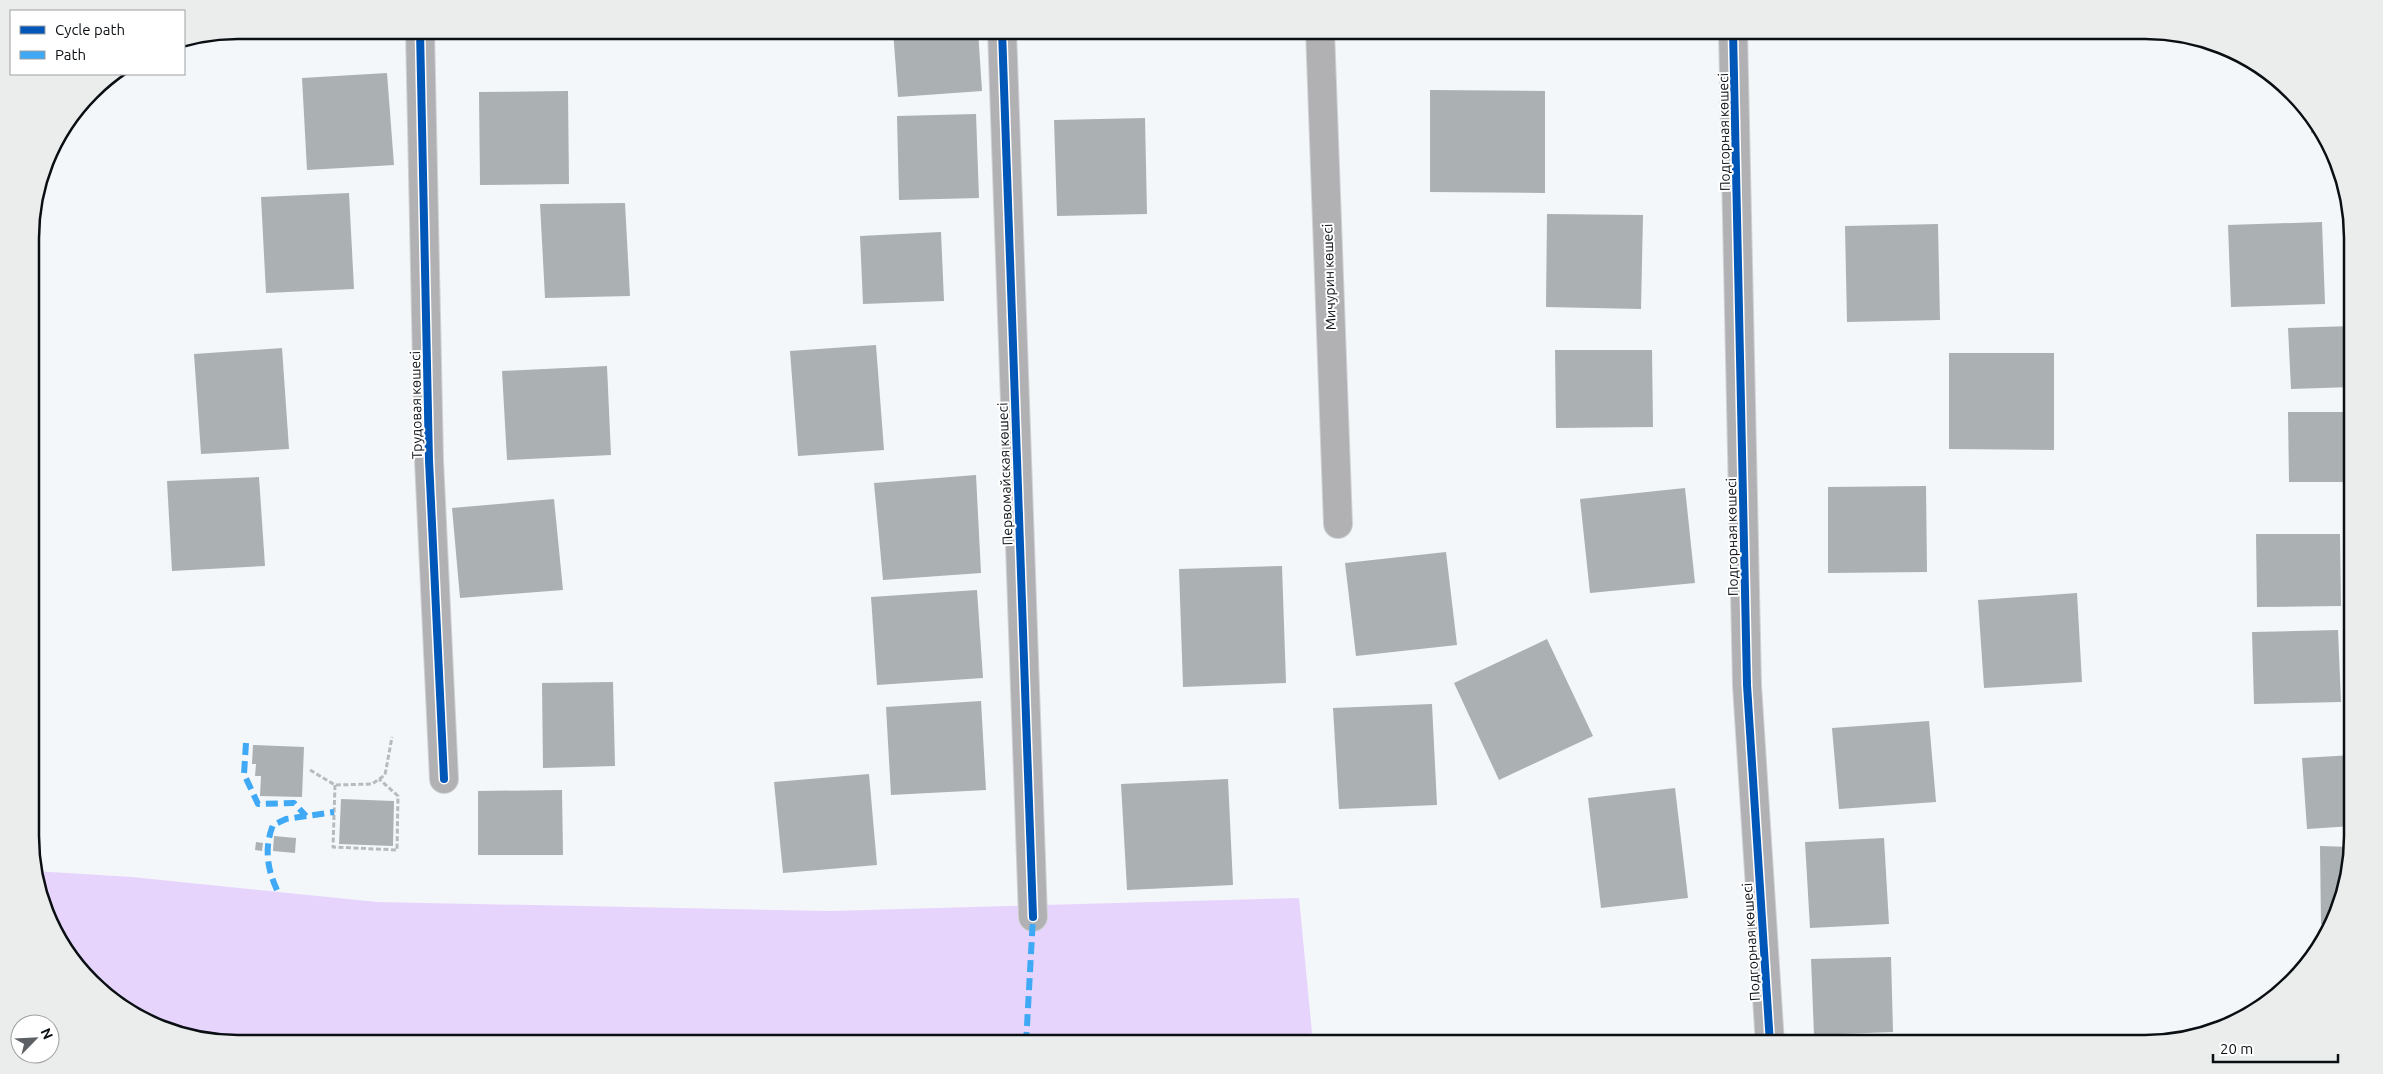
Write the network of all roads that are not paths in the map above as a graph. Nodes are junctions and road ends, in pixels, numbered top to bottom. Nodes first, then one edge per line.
1 (420, 39) edge
2 (1002, 39) edge
3 (1320, 39) edge
4 (1734, 39) edge
5 (1338, 524) dead end
6 (444, 779) dead end
7 (1033, 917) dead end
8 (1769, 1035) edge

1 - 6 street, Трудовая көшесі
2 - 7 street, Первомайская көшесі
3 - 5 street, Мичурин көшесі
4 - 8 street, Подгорная көшесі

